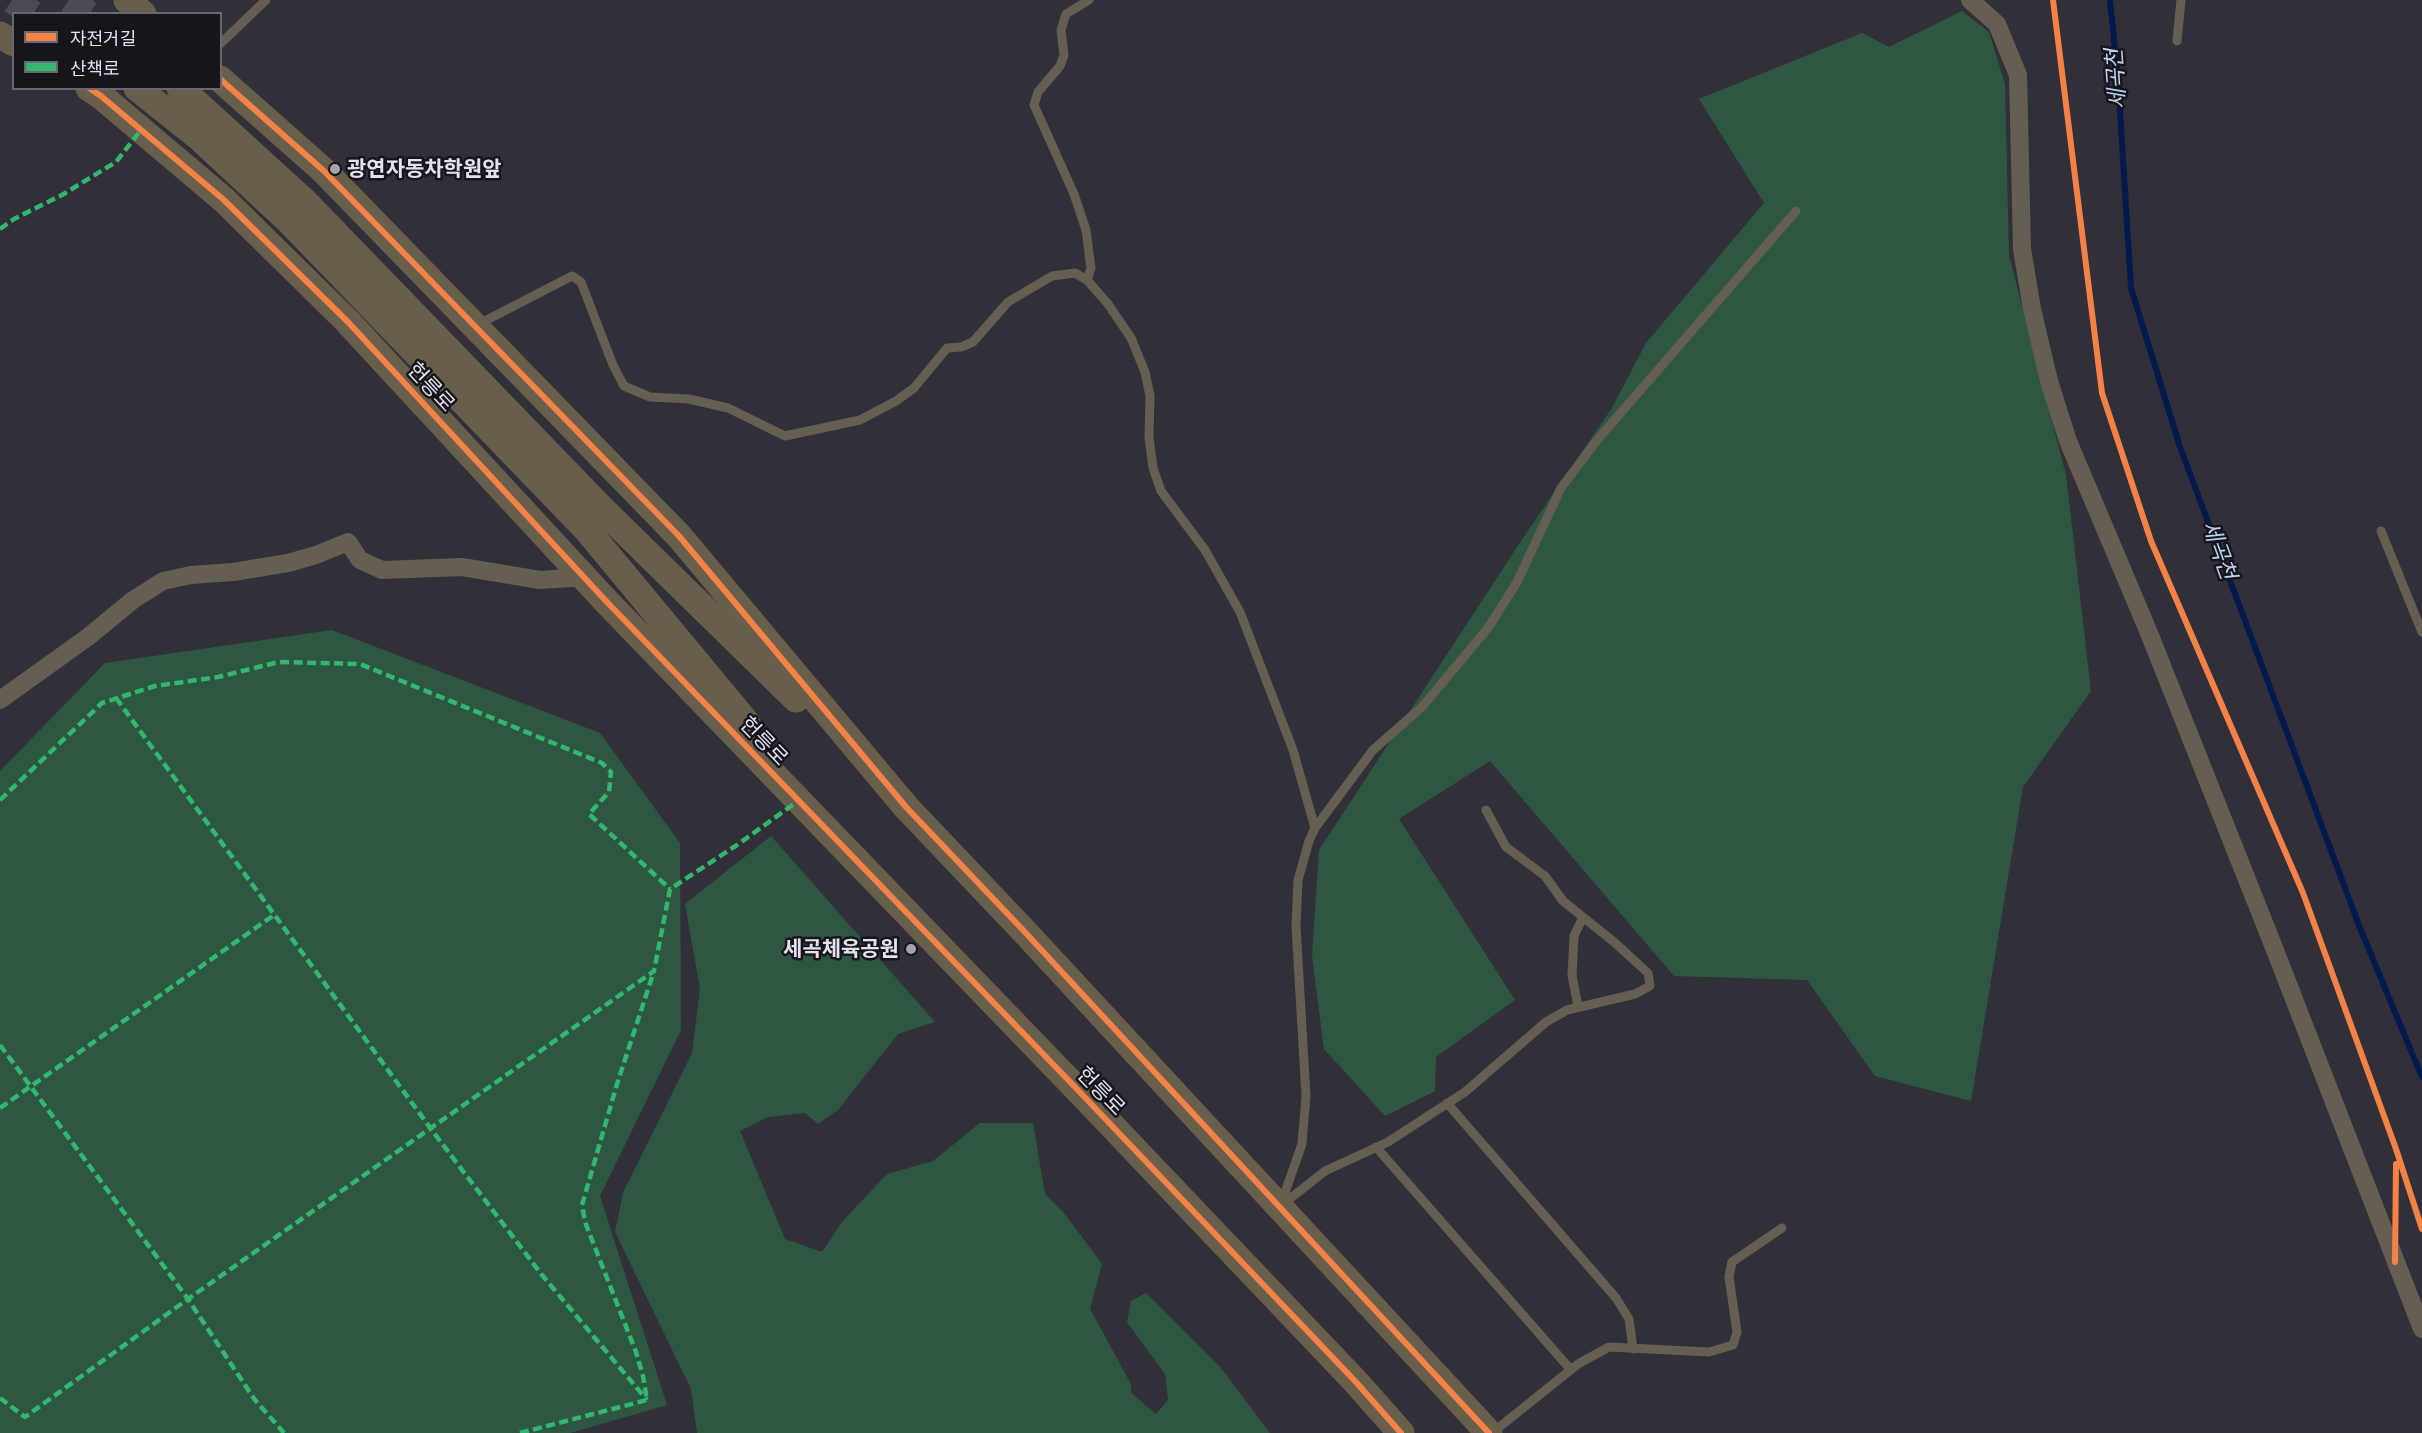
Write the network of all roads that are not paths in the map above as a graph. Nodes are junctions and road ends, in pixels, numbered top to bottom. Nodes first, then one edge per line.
1 (127, 0) edge
2 (266, 0) edge
3 (1089, 0) edge
4 (1970, 0) edge
5 (2181, 0) edge
6 (141, 12) edge
7 (2177, 41) dead end
8 (222, 42) edge
9 (222, 82) edge
10 (92, 90) edge
11 (140, 90) edge
12 (182, 90) edge
13 (1796, 211) dead end
14 (1087, 280) junction
15 (473, 327) junction
16 (2381, 531) dead end
17 (585, 577) junction
18 (2422, 632) edge
19 (0, 700) edge
20 (906, 807) junction
21 (1486, 810) dead end
22 (1315, 828) junction
23 (872, 874) junction
24 (1583, 917) junction
25 (1578, 1007) junction
26 (1447, 1103) junction
27 (1376, 1147) junction
28 (1280, 1206) junction
29 (1782, 1228) dead end
30 (2422, 1329) edge
31 (1633, 1349) junction
32 (1571, 1370) junction
33 (1401, 1433) edge
34 (1490, 1433) edge

1 - 6 main road
2 - 8 lane
3 - 14 lane
4 - 30 street
5 - 7 lane
9 - 15 main road
10 - 17 main road, 헌릉로
11 - 23 main road
12 - 20 main road
13 - 22 lane
14 - 15 lane
14 - 22 lane
15 - 20 main road
16 - 18 lane
17 - 19 street
17 - 23 main road, 헌릉로
20 - 28 main road
21 - 24 lane
22 - 28 lane
23 - 33 main road, 헌릉로
24 - 25 lane
24 - 25 lane
25 - 26 lane
26 - 27 lane
26 - 31 lane
27 - 28 lane
27 - 32 lane
28 - 34 main road
29 - 31 lane
31 - 32 lane
32 - 34 lane

